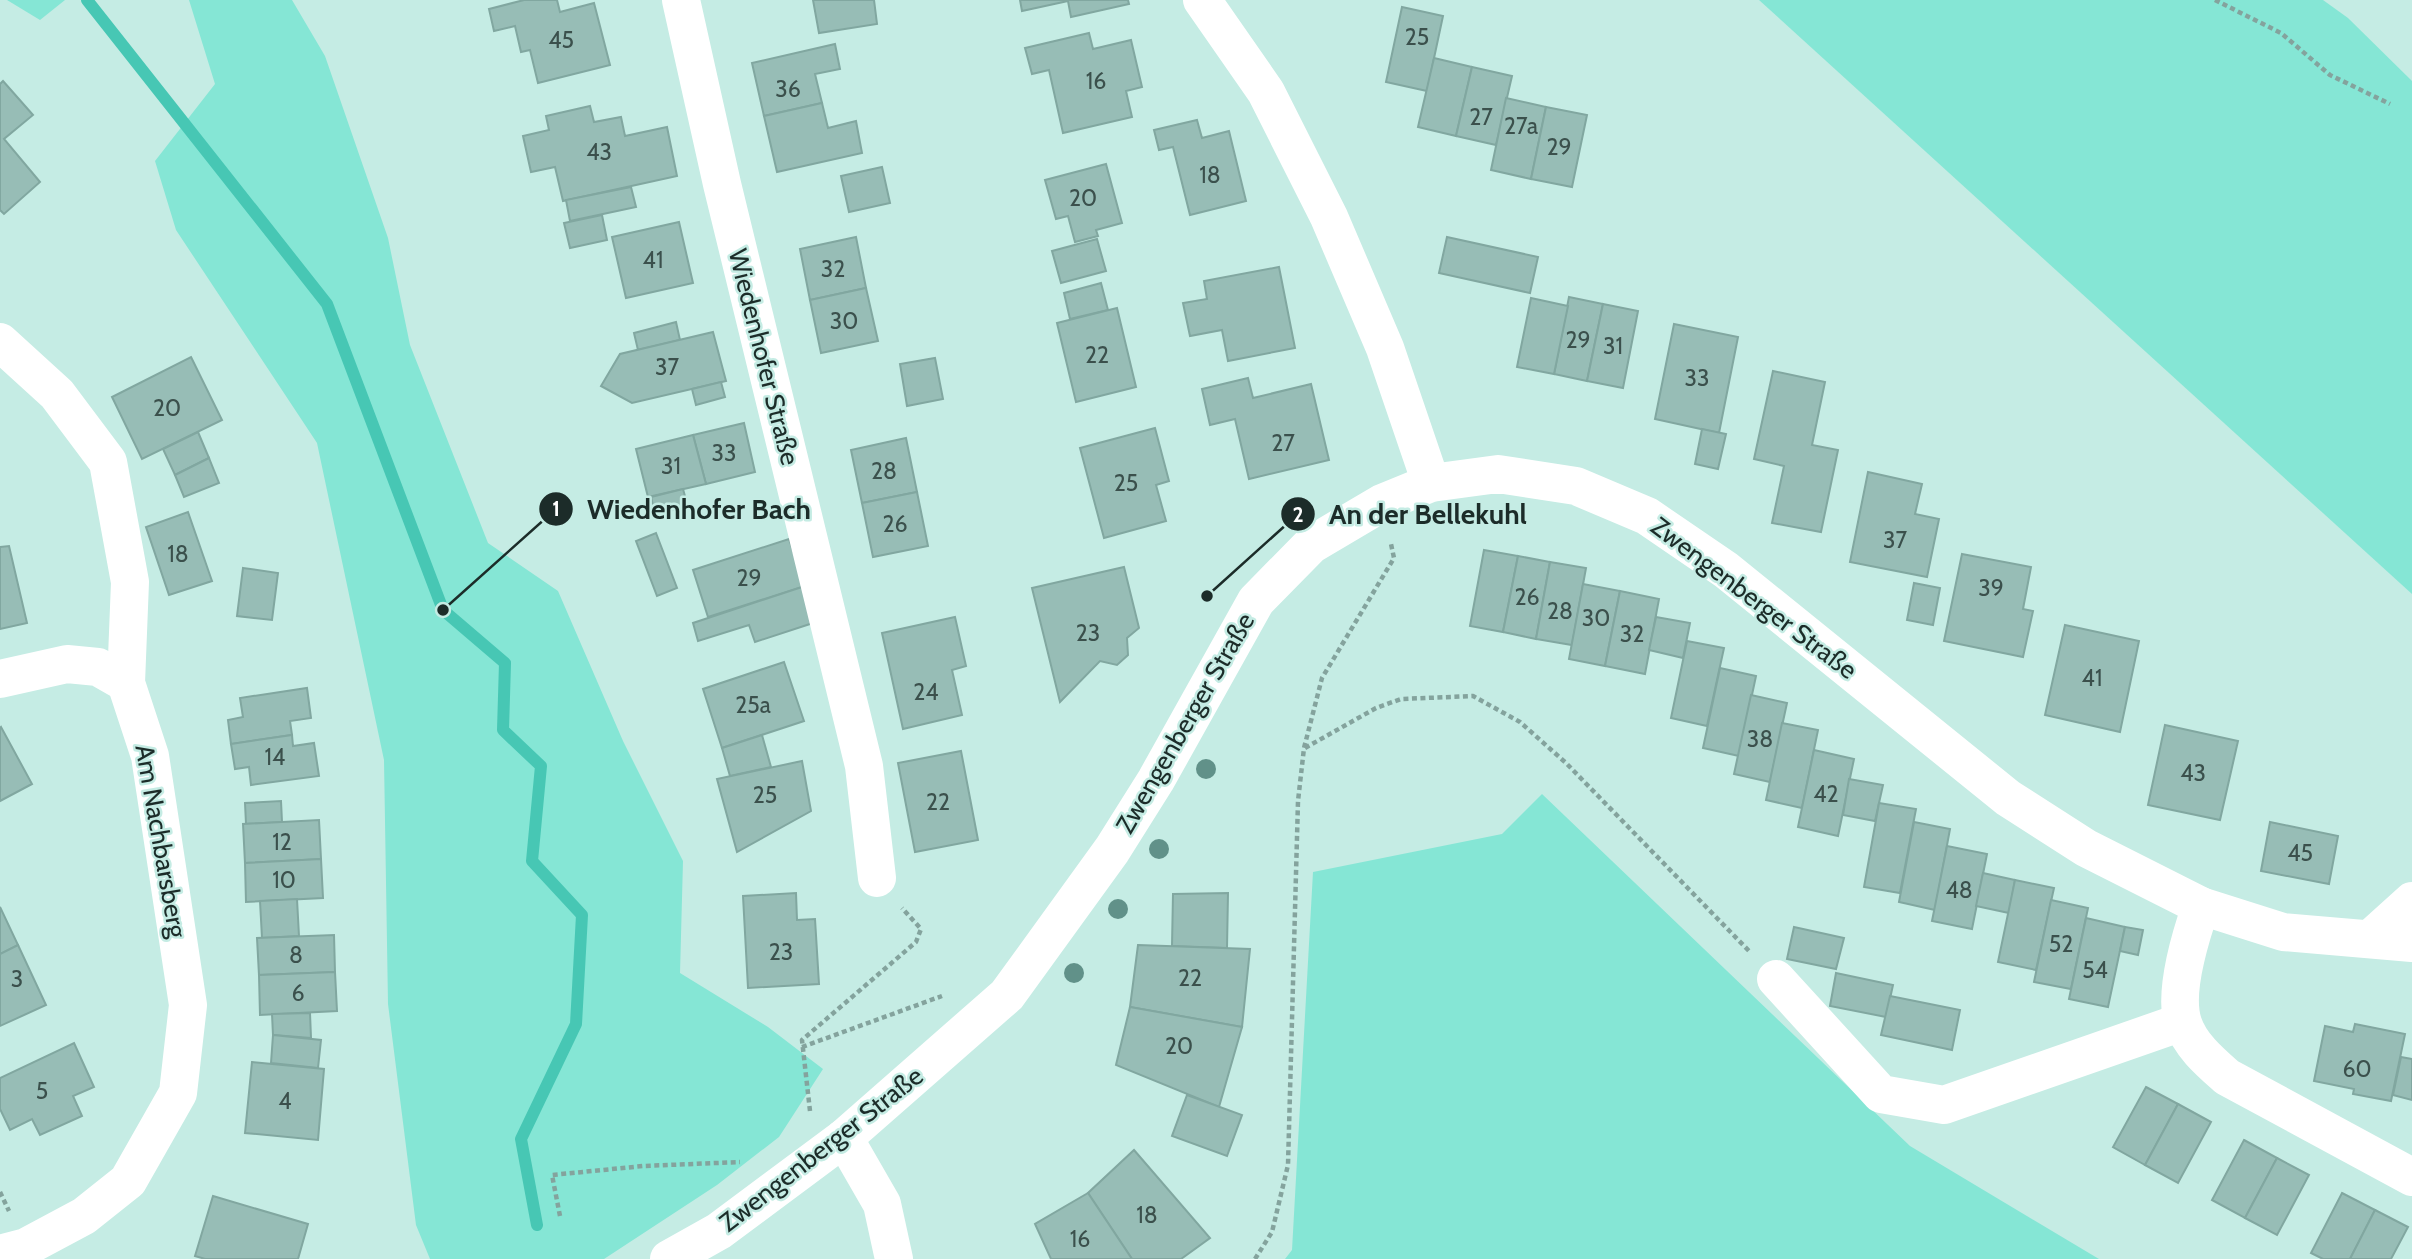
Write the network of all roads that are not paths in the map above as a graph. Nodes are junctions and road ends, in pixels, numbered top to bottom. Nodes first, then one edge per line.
1 (681, 0) edge
2 (1202, 0) edge
3 (0, 342) edge
4 (1431, 483) junction
5 (0, 679) edge
6 (126, 683) junction
7 (877, 878) road end
8 (2412, 901) edge
9 (2201, 906) junction
10 (2371, 938) junction
11 (2412, 943) edge
12 (1776, 979) road end
13 (2182, 1022) junction
14 (833, 1146) junction
15 (2412, 1177) edge
16 (0, 1254) edge
17 (669, 1259) edge
18 (894, 1259) edge

1 - 7 street, Wiedenhofer Straße
2 - 4 street
3 - 6 street, Am Nachbarsberg
4 - 9 street, Zwengenberger Straße
4 - 14 street, Zwengenberger Straße
5 - 6 street
6 - 16 street, Am Nachbarsberg
8 - 10 street
9 - 10 street, Zwengenberger Straße
9 - 13 street
10 - 11 street, Zwengenberger Straße
12 - 13 street
13 - 15 street
14 - 17 street, Zwengenberger Straße
14 - 18 street

